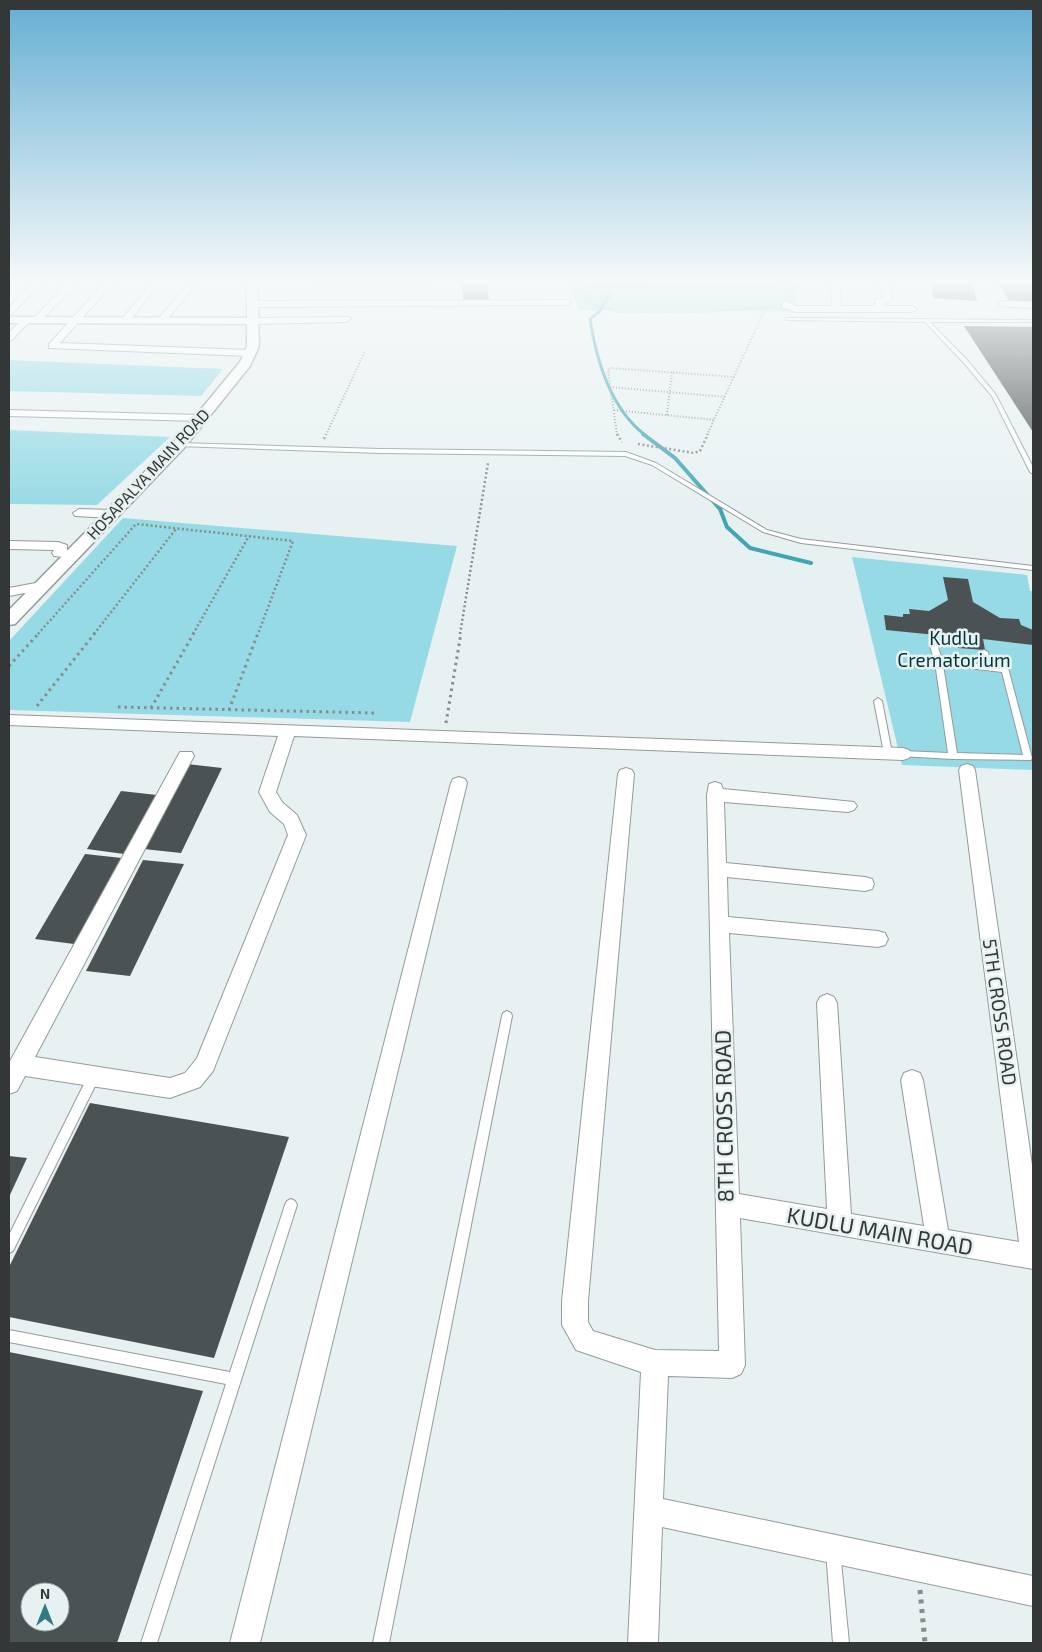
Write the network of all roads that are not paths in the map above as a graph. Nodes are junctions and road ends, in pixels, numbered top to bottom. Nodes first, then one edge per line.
1 (248, 358) edge
2 (963, 358) edge
3 (9, 413) edge
4 (201, 418) junction
5 (179, 445) junction
6 (1033, 472) edge
7 (720, 505) joint
8 (79, 513) dead end
9 (112, 514) junction
10 (9, 545) edge
11 (72, 554) junction
12 (1033, 568) edge
13 (42, 586) junction
14 (9, 592) edge
15 (9, 620) edge
16 (934, 646) dead end
17 (984, 652) dead end
18 (939, 662) junction
19 (988, 668) junction
20 (878, 701) dead end
21 (9, 720) edge
22 (288, 731) junction
23 (896, 754) junction
24 (186, 756) dead end
25 (960, 763) junction
26 (626, 774) dead end
27 (459, 783) dead end
28 (848, 806) dead end
29 (717, 869) junction
30 (865, 884) dead end
31 (719, 924) junction
32 (878, 939) dead end
33 (827, 1003) dead end
34 (507, 1016) dead end
35 (19, 1065) junction
36 (94, 1076) junction
37 (912, 1080) dead end
38 (9, 1084) edge
39 (726, 1204) junction
40 (291, 1205) dead end
41 (840, 1224) junction
42 (938, 1241) junction
43 (9, 1247) edge
44 (1033, 1256) edge
45 (9, 1336) edge
46 (655, 1363) junction
47 (234, 1380) junction
48 (648, 1510) junction
49 (832, 1549) junction
50 (1033, 1591) edge
51 (149, 1643) edge
52 (245, 1643) edge
53 (381, 1643) edge
54 (642, 1643) edge
55 (841, 1643) edge

1 - 4 street, HOSAPALYA MAIN ROAD
2 - 6 lane
3 - 4 street
4 - 5 street, HOSAPALYA MAIN ROAD
5 - 7 lane
5 - 9 street, HOSAPALYA MAIN ROAD
7 - 12 lane
8 - 9 street
9 - 11 street, HOSAPALYA MAIN ROAD
10 - 11 street
11 - 13 street, HOSAPALYA MAIN ROAD
13 - 14 street
13 - 15 street, HOSAPALYA MAIN ROAD
16 - 18 lane
17 - 19 lane
18 - 19 lane
18 - 25 lane
19 - 25 lane
20 - 23 lane
21 - 22 street
22 - 23 street
22 - 36 street
23 - 25 lane
24 - 35 street
25 - 44 street, 5TH CROSS ROAD
26 - 46 street
27 - 52 street
28 - 29 street, 8TH CROSS ROAD
29 - 30 street
29 - 31 street, 8TH CROSS ROAD
31 - 32 street
31 - 39 street, 8TH CROSS ROAD
33 - 41 street
34 - 53 lane
35 - 36 street
35 - 38 street
36 - 43 lane
37 - 42 street
39 - 41 street, KUDLU MAIN ROAD
39 - 46 street, 8TH CROSS ROAD
40 - 47 lane
41 - 42 street, KUDLU MAIN ROAD
42 - 44 street, KUDLU MAIN ROAD
45 - 47 lane
46 - 48 street
47 - 51 lane
48 - 49 street
48 - 54 street
49 - 50 street
49 - 55 lane

